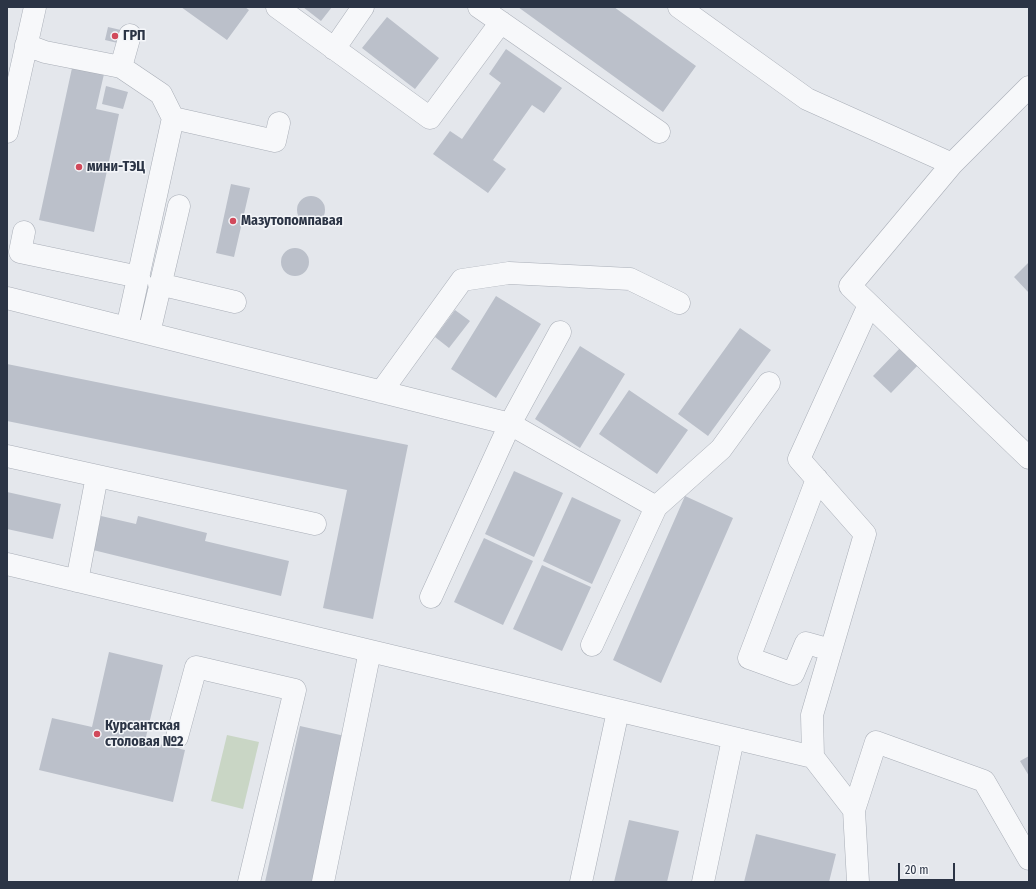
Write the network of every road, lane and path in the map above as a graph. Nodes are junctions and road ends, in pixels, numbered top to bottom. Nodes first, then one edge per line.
1 (34, 7) edge
2 (276, 7) edge
3 (364, 7) edge
4 (479, 7) edge
5 (679, 7) edge
6 (501, 22) junction
7 (130, 35) dead end
8 (26, 45) junction
9 (334, 49) junction
10 (121, 67) junction
11 (12, 86) edge
12 (1029, 88) edge
13 (173, 118) junction
14 (279, 123) dead end
15 (7, 132) edge
16 (659, 132) dead end
17 (952, 164) junction
18 (179, 206) dead end
19 (24, 232) dead end
20 (139, 277) junction
21 (159, 284) junction
22 (7, 298) edge
23 (235, 302) dead end
24 (679, 303) dead end
25 (869, 305) junction
26 (127, 328) junction
27 (560, 332) dead end
28 (149, 333) junction
29 (769, 383) dead end
30 (382, 392) junction
31 (510, 424) junction
32 (7, 456) edge
33 (1029, 458) edge
34 (97, 476) junction
35 (817, 479) junction
36 (656, 507) junction
37 (315, 524) dead end
38 (7, 564) edge
39 (77, 581) junction
40 (431, 597) dead end
41 (592, 645) dead end
42 (831, 650) junction
43 (370, 651) junction
44 (618, 711) junction
45 (177, 737) dead end
46 (733, 739) junction
47 (813, 758) junction
48 (854, 810) junction
49 (1029, 859) edge
50 (249, 882) edge
51 (323, 882) edge
52 (581, 882) edge
53 (703, 882) edge
54 (858, 882) edge

1 - 8 street
2 - 9 street
3 - 9 street
4 - 6 street
5 - 17 street
6 - 9 street
6 - 16 street
7 - 10 street
8 - 10 street
8 - 11 street
10 - 13 street
11 - 15 street
12 - 17 street
13 - 14 street
13 - 20 street
17 - 25 street
18 - 21 street
19 - 20 street
20 - 26 street
21 - 23 street
21 - 28 street
22 - 26 street
24 - 30 street
25 - 33 street
25 - 35 street
26 - 28 street
27 - 31 street
28 - 30 street
29 - 36 street
30 - 31 street
31 - 36 street
31 - 40 street
32 - 34 street
34 - 37 street
34 - 39 street
35 - 42 street
35 - 42 street
36 - 41 street
38 - 39 street
39 - 43 street
42 - 47 street
43 - 44 street
43 - 51 street
44 - 46 street
44 - 52 street
45 - 50 street
46 - 47 street
46 - 53 street
47 - 48 street
48 - 49 street
48 - 54 street

